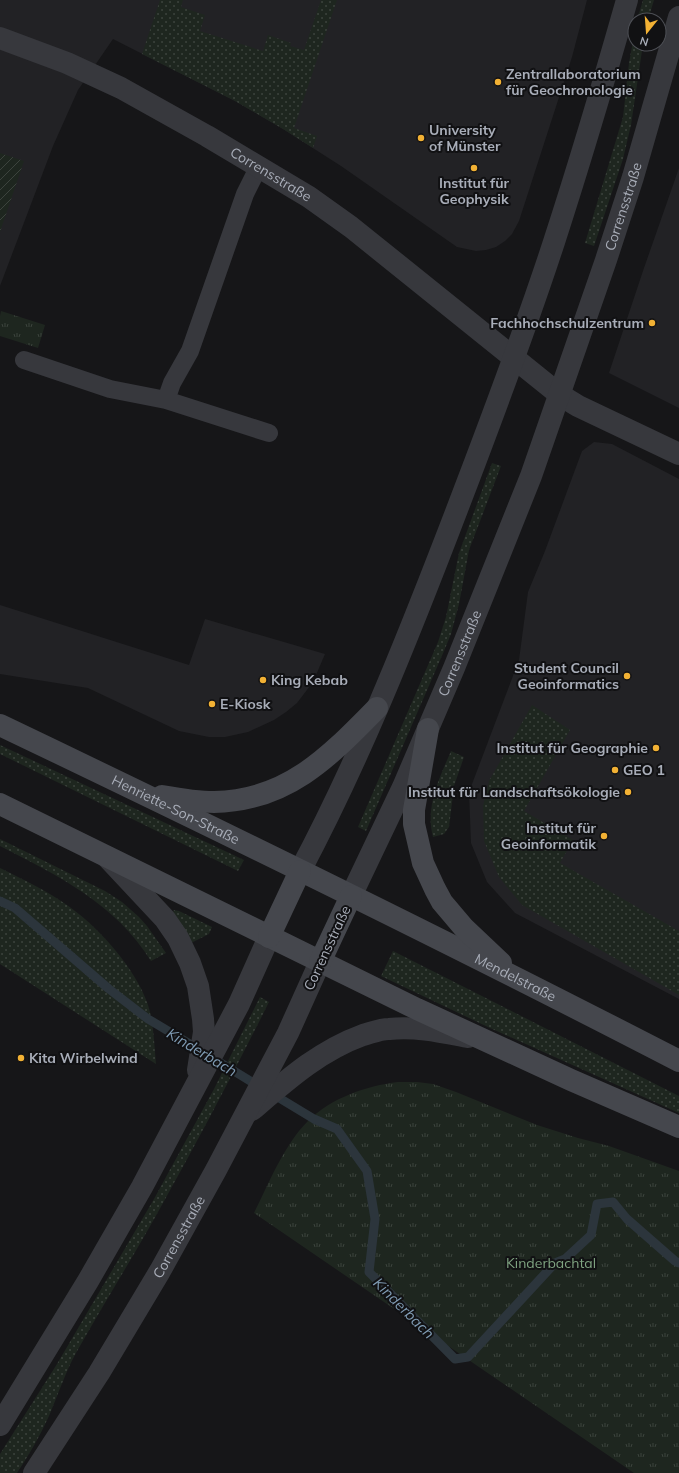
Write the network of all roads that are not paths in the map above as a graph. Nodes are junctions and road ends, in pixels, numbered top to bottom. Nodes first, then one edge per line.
1 (627, 0) edge
2 (679, 17) edge
3 (0, 38) edge
4 (259, 166) junction
5 (513, 358) junction
6 (24, 360) dead end
7 (560, 395) junction
8 (166, 400) junction
9 (269, 433) dead end
10 (679, 454) edge
11 (377, 708) junction
12 (0, 725) edge
13 (428, 729) junction
14 (141, 793) junction
15 (0, 804) edge
16 (107, 857) junction
17 (300, 871) junction
18 (351, 896) junction
19 (269, 937) junction
20 (320, 962) junction
21 (518, 980) junction
22 (213, 1033) junction
23 (483, 1040) junction
24 (679, 1060) edge
25 (252, 1107) junction
26 (679, 1127) edge
27 (0, 1425) edge
28 (34, 1473) edge

1 - 5 street
2 - 7 street, Corrensstraße
3 - 4 street, Corrensstraße
4 - 5 street, Corrensstraße
4 - 8 lane
5 - 7 street, Corrensstraße
5 - 11 street
6 - 8 lane
7 - 10 street
7 - 13 street, Corrensstraße
8 - 9 lane
11 - 14 main road
11 - 17 street
12 - 14 main road, Henriette-Son-Straße
13 - 18 street, Corrensstraße
13 - 21 main road
14 - 17 main road, Henriette-Son-Straße
15 - 16 main road
16 - 19 main road
16 - 22 street
17 - 18 main road, Henriette-Son-Straße
17 - 19 main road
18 - 20 main road, Corrensstraße
18 - 21 main road, Mendelstraße
19 - 20 main road
19 - 22 street
20 - 23 main road
20 - 25 street, Corrensstraße
21 - 24 main road, Mendelstraße
22 - 27 street
23 - 25 street
23 - 26 main road
25 - 28 street, Corrensstraße

